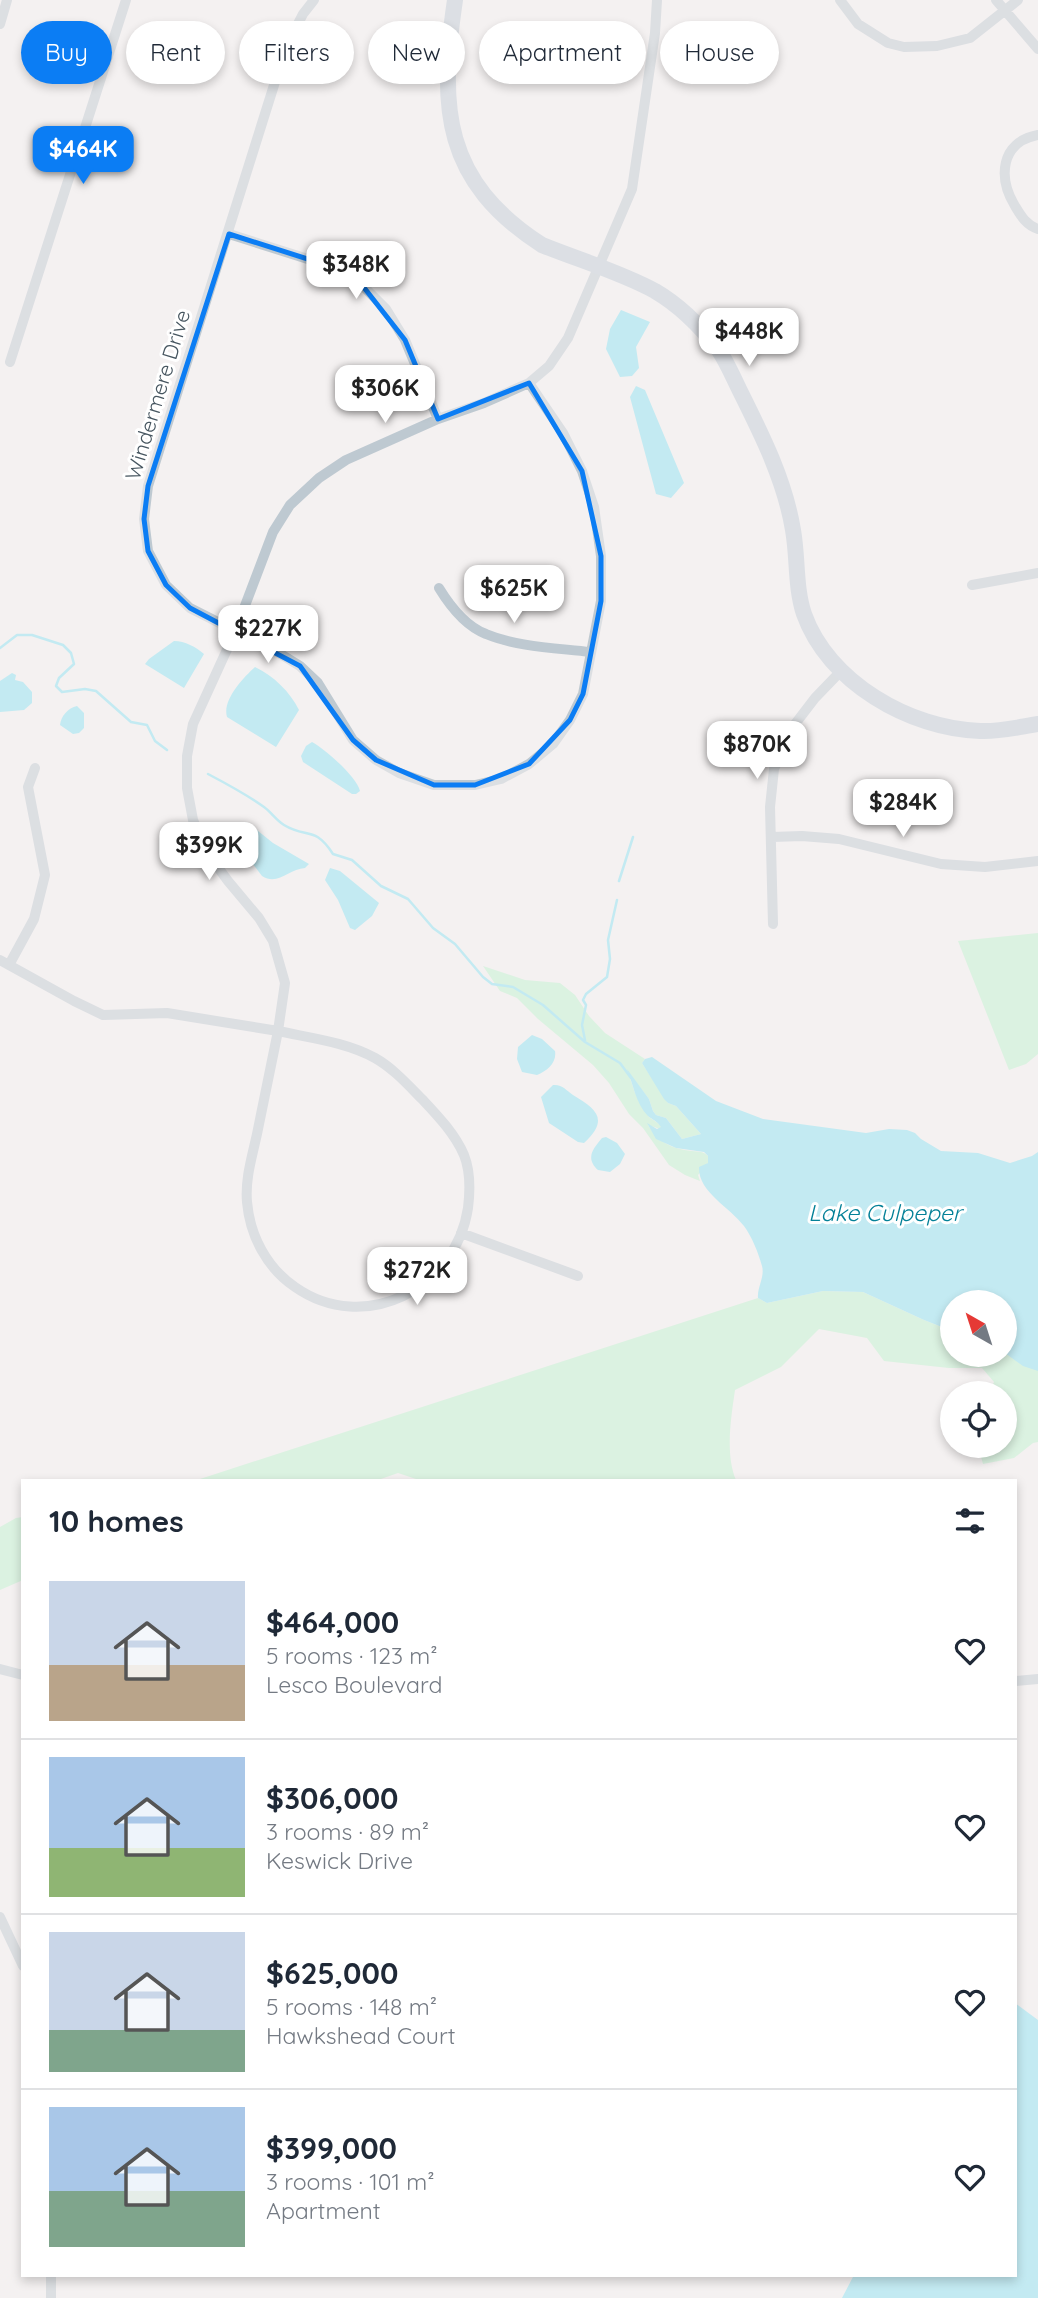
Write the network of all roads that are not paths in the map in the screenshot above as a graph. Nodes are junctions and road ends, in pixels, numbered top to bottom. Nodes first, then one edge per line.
1 (8, 0) edge
2 (126, 0) edge
3 (314, 0) edge
4 (455, 0) edge
5 (657, 0) edge
6 (840, 0) edge
7 (996, 0) edge
8 (1018, 0) edge
9 (1005, 11) junction
10 (0, 24) edge
11 (1038, 49) edge
12 (1038, 135) edge
13 (1038, 229) edge
14 (229, 234) junction
15 (597, 266) junction
16 (10, 362) dead end
17 (529, 383) junction
18 (438, 419) junction
19 (1038, 573) edge
20 (972, 585) dead end
21 (439, 588) dead end
22 (235, 632) junction
23 (590, 652) junction
24 (841, 671) junction
25 (1038, 724) edge
26 (35, 768) dead end
27 (772, 837) junction
28 (1038, 861) edge
29 (772, 924) dead end
30 (5, 962) edge
31 (278, 1031) junction
32 (461, 1233) junction
33 (578, 1276) dead end
34 (0, 1669) edge
35 (21, 1674) edge
36 (1038, 1679) edge
37 (1017, 1681) edge
38 (0, 1917) edge
39 (21, 1962) edge
40 (51, 2277) edge
41 (51, 2298) edge

1 - 10 street
2 - 16 street
3 - 14 street, Windermere Drive
4 - 15 street
5 - 15 street
6 - 9 street
7 - 9 street
8 - 9 street
9 - 11 street
12 - 13 street
14 - 18 street
14 - 22 street, Windermere Drive
15 - 17 street
15 - 24 street
17 - 18 street
17 - 23 street, Windermere Drive
18 - 22 street
19 - 20 street
21 - 23 street
22 - 23 street, Windermere Drive
22 - 31 street
24 - 25 street
24 - 27 street
26 - 30 street
27 - 28 street
27 - 29 street
30 - 31 street
31 - 32 street
31 - 32 street
32 - 33 street
34 - 35 street
36 - 37 street
38 - 39 street
40 - 41 street

